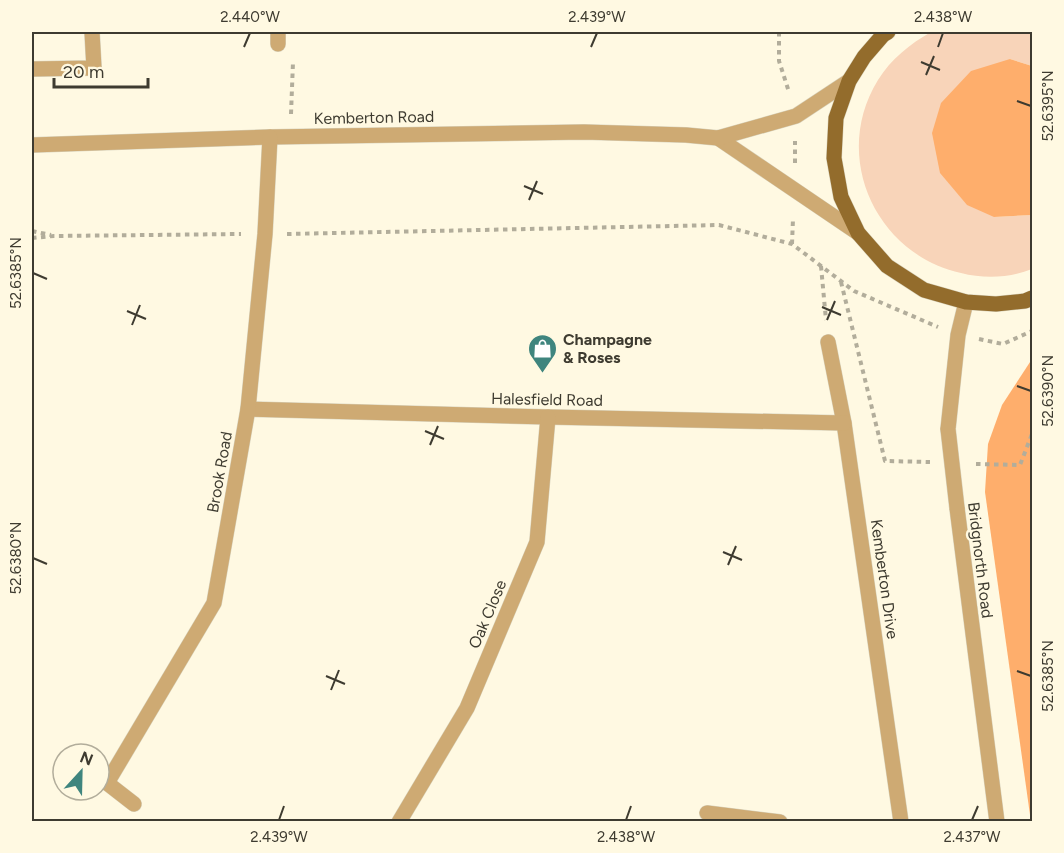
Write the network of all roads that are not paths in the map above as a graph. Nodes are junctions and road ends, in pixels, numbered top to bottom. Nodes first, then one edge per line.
1 (92, 32) edge
2 (885, 33) edge
3 (32, 69) edge
4 (849, 81) junction
5 (270, 137) junction
6 (718, 138) junction
7 (32, 145) edge
8 (858, 233) junction
9 (1032, 298) edge
10 (966, 302) junction
11 (828, 342) road end
12 (248, 409) junction
13 (548, 417) junction
14 (844, 423) junction
15 (111, 768) edge
16 (111, 787) edge
17 (134, 804) dead end
18 (707, 813) dead end
19 (399, 822) edge
20 (780, 822) edge
21 (901, 822) edge
22 (997, 822) edge

1 - 3 street
2 - 4 main road
4 - 6 street, Kemberton Road
4 - 8 main road
5 - 6 street, Kemberton Road
5 - 7 street, Kemberton Road
5 - 12 street, Brook Road
6 - 8 street, Kemberton Road
8 - 10 main road
9 - 10 main road
10 - 22 street, Bridgnorth Road, bridge
11 - 14 street, Kemberton Drive
12 - 13 street, Halesfield Road
12 - 15 street, Brook Road
13 - 14 street, Halesfield Road
13 - 19 street, Oak Close
14 - 21 street, Kemberton Drive
16 - 17 street, Brook Road
18 - 20 street

